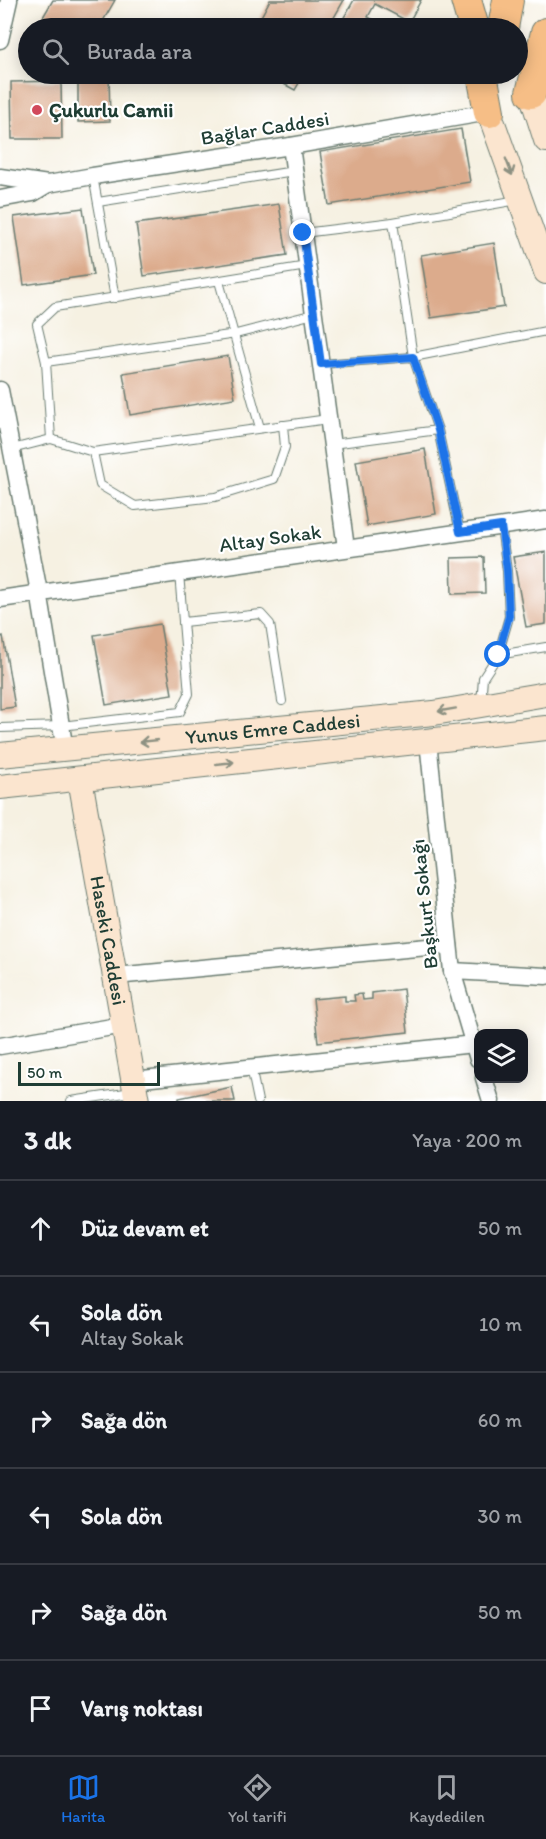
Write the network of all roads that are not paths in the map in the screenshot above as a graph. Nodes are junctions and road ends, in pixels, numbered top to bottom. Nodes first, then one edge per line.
1 (9, 0) edge
2 (466, 0) edge
3 (508, 0) edge
4 (471, 18) edge
5 (505, 18) edge
6 (546, 33) edge
7 (0, 40) edge
8 (484, 84) edge
9 (493, 84) edge
10 (539, 97) edge
11 (489, 112) junction
12 (546, 140) edge
13 (291, 146) junction
14 (294, 171) junction
15 (93, 176) junction
16 (0, 177) edge
17 (48, 184) junction
18 (0, 199) edge
19 (521, 199) junction
20 (98, 202) junction
21 (393, 222) junction
22 (303, 233) junction
23 (307, 266) junction
24 (546, 272) edge
25 (219, 281) junction
26 (115, 298) junction
27 (314, 314) junction
28 (546, 331) edge
29 (236, 334) junction
30 (413, 357) junction
31 (46, 362) junction
32 (321, 364) junction
33 (0, 390) edge
34 (328, 419) junction
35 (282, 425) junction
36 (260, 428) junction
37 (438, 430) junction
38 (51, 439) junction
39 (332, 444) junction
40 (12, 449) junction
41 (93, 452) junction
42 (546, 520) edge
43 (501, 526) junction
44 (460, 532) junction
45 (346, 548) junction
46 (179, 572) junction
47 (39, 592) junction
48 (0, 599) edge
49 (183, 622) junction
50 (546, 647) edge
51 (498, 655) junction
52 (546, 694) edge
53 (282, 701) dead end
54 (481, 705) junction
55 (61, 726) junction
56 (0, 728) edge
57 (546, 728) edge
58 (428, 741) junction
59 (65, 750) junction
60 (0, 755) edge
61 (80, 779) junction
62 (0, 787) edge
63 (449, 945) junction
64 (452, 971) junction
65 (115, 976) junction
66 (546, 976) edge
67 (124, 1025) junction
68 (474, 1045) edge
69 (0, 1046) edge
70 (474, 1052) edge
71 (251, 1068) junction
72 (486, 1083) edge
73 (135, 1091) edge
74 (71, 1101) edge
75 (258, 1101) edge
76 (491, 1101) edge

1 - 7 street
2 - 4 highway
3 - 5 highway
6 - 10 highway
8 - 11 highway
9 - 11 highway
10 - 12 street
11 - 13 street, Bağlar Caddesi
11 -> 19 street
13 - 14 street
13 - 15 street, Bağlar Caddesi
14 - 20 lane
14 - 22 street
15 - 17 street, Bağlar Caddesi
15 - 20 lane
16 - 17 street, Bağlar Caddesi
17 - 18 street, Bağlar Caddesi
19 - 21 lane
19 - 24 street
20 - 26 lane
21 - 22 lane
21 - 30 lane
22 - 23 street
23 - 25 lane
23 - 27 street
25 - 26 lane
25 - 29 lane
26 - 31 lane
27 - 29 lane
27 - 32 street
28 - 30 lane
29 - 31 lane
29 - 36 lane
30 - 32 lane
30 - 37 lane
31 - 38 lane
32 - 34 street
33 - 40 street
34 - 35 lane
34 - 39 street
35 - 36 lane
35 - 41 lane
36 - 41 lane
37 - 39 lane
37 - 44 lane
38 - 40 lane
38 - 41 lane
39 - 45 street
40 - 47 street
42 - 43 street, Altay Sokak
43 - 44 street, Altay Sokak
43 - 51 lane
44 - 45 street, Altay Sokak
45 - 46 street, Altay Sokak
46 - 47 street, Altay Sokak
46 - 49 lane
47 - 48 street, Altay Sokak
47 - 55 street
49 - 53 lane
49 - 55 lane
50 - 51 lane
51 - 54 lane
52 - 54 street, Yunus Emre Caddesi
54 -> 59 street, Yunus Emre Caddesi
55 - 56 lane
55 - 59 street
57 - 58 street, Yunus Emre Caddesi
61 -> 58 street, Yunus Emre Caddesi
58 - 63 street, Başkurt Sokağı
59 - 60 street, Yunus Emre Caddesi
61 - 62 street, Yunus Emre Caddesi
61 - 65 street, Haseki Caddesi
63 - 64 street, Başkurt Sokağı
63 - 65 street
64 - 66 street
64 - 68 street, Başkurt Sokağı
65 - 67 street, Haseki Caddesi
67 - 69 street
67 - 73 street, Haseki Caddesi
70 - 71 street
71 - 73 street
71 - 75 lane
72 - 76 street
73 - 74 lane

